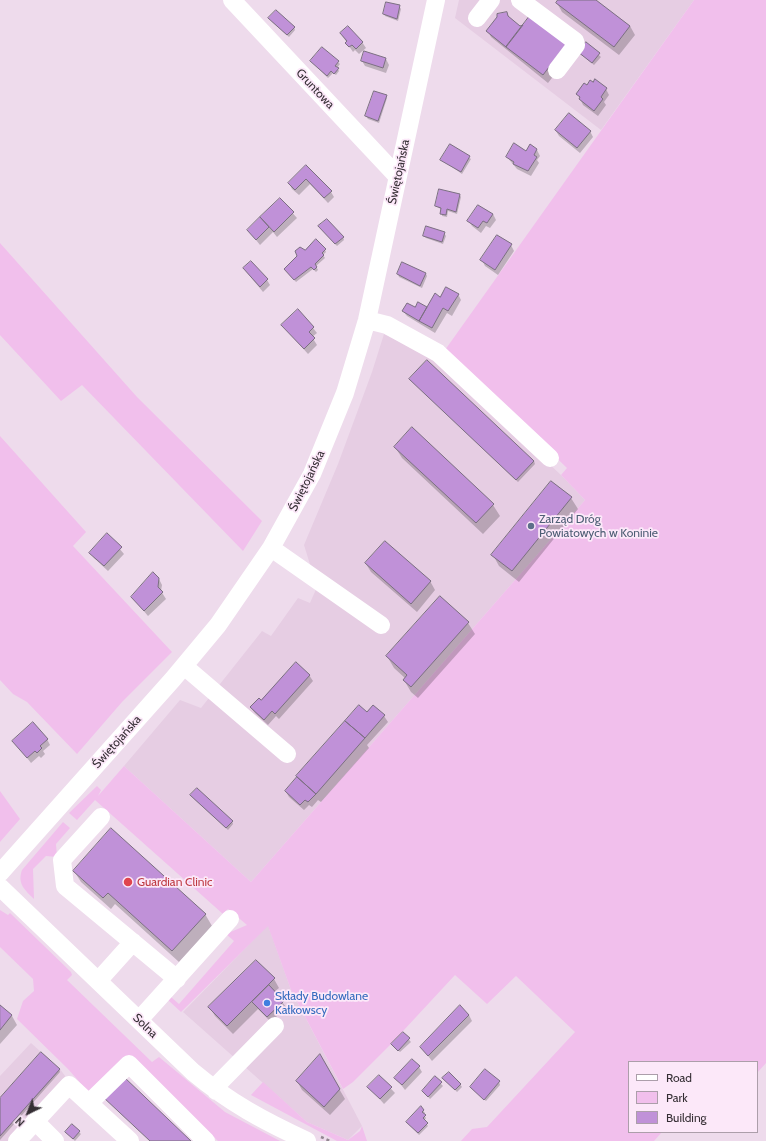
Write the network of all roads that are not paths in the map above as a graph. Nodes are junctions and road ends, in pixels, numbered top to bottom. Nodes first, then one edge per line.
1 (232, 0) edge
2 (436, 0) edge
3 (491, 0) edge
4 (520, 0) edge
5 (477, 18) dead end
6 (557, 70) dead end
7 (398, 177) junction
8 (367, 320) junction
9 (550, 458) dead end
10 (271, 548) junction
11 (381, 625) dead end
12 (184, 666) junction
13 (287, 754) dead end
14 (102, 817) dead end
15 (0, 873) edge
16 (0, 887) edge
17 (230, 919) dead end
18 (133, 942) junction
19 (177, 979) junction
20 (98, 981) junction
21 (139, 1020) junction
22 (275, 1026) dead end
23 (216, 1091) junction
24 (89, 1103) junction
25 (35, 1121) junction
26 (16, 1141) edge
27 (55, 1141) edge
28 (130, 1141) edge
29 (206, 1141) edge
30 (307, 1141) edge

1 - 7 street, Gruntowa
2 - 7 street, Świętojańska
3 - 5 street
4 - 6 street
7 - 8 street, Świętojańska
8 - 9 street
8 - 10 street, Świętojańska
10 - 11 street
10 - 12 street, Świętojańska
12 - 13 street
12 - 15 street, Świętojańska
14 - 18 street
16 - 20 street, Solna
17 - 19 street
18 - 19 street
18 - 20 street
19 - 21 street
20 - 21 street, Solna
21 - 23 street, Solna
22 - 23 street
23 - 30 street, Solna
24 - 25 street
24 - 28 street
24 - 29 street
25 - 26 street
25 - 27 street

